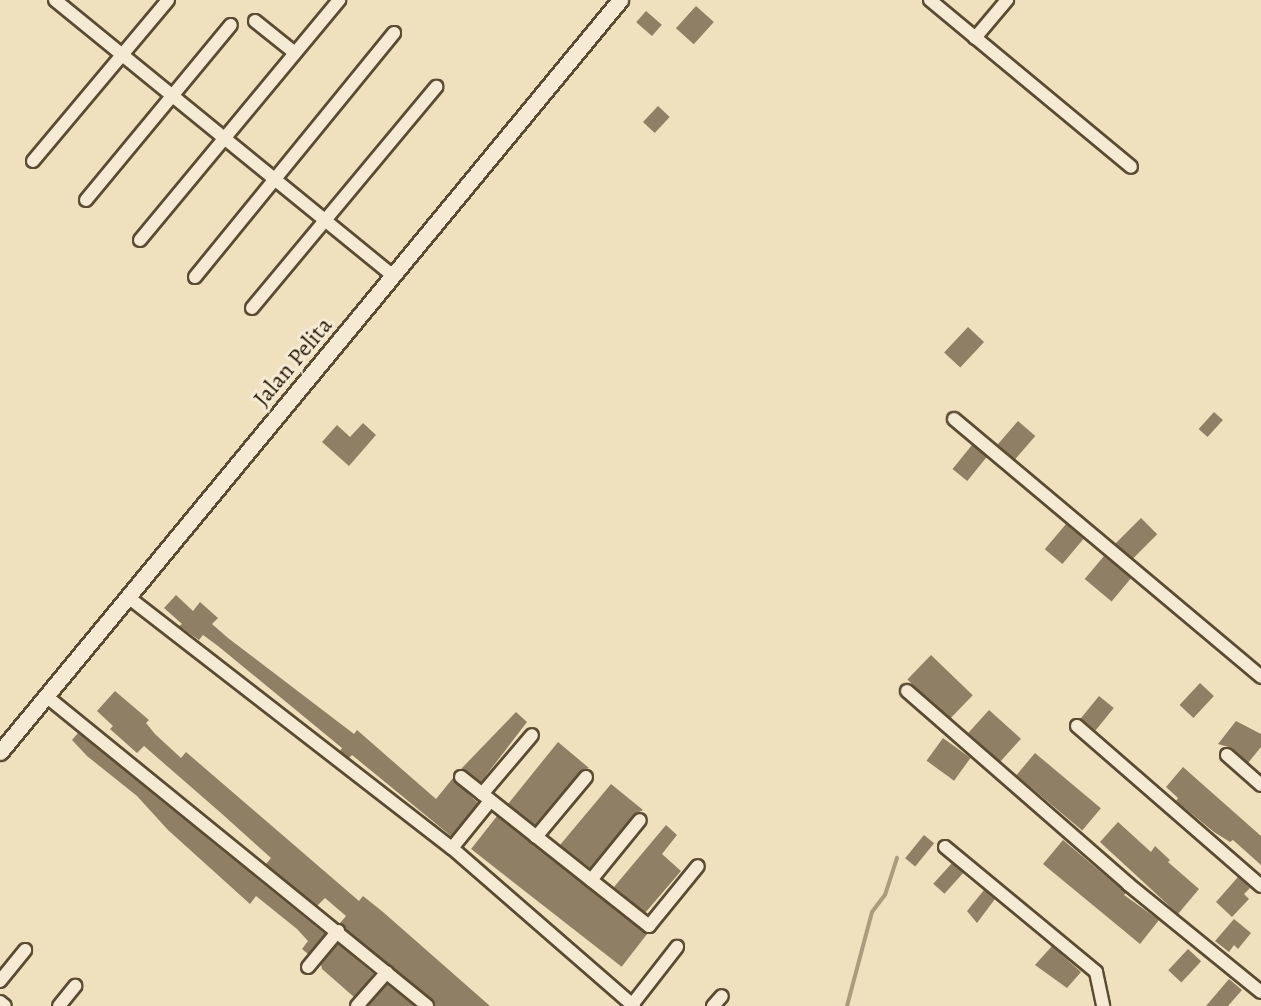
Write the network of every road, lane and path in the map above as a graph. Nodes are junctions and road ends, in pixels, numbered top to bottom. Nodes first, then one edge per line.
1 (55, 0) edge
2 (168, 0) edge
3 (620, 0) edge
4 (930, 0) edge
5 (1007, 0) edge
6 (335, 1) edge
7 (255, 21) dead end
8 (231, 25) dead end
9 (394, 33) dead end
10 (975, 38) junction
11 (122, 51) junction
12 (295, 53) junction
13 (436, 87) dead end
14 (172, 93) junction
15 (225, 137) junction
16 (33, 161) dead end
17 (1131, 167) dead end
18 (276, 178) junction
19 (86, 200) dead end
20 (326, 221) junction
21 (140, 240) dead end
22 (393, 276) junction
23 (195, 277) dead end
24 (252, 308) dead end
25 (954, 419) dead end
26 (128, 597) junction
27 (1261, 677) edge
28 (907, 691) dead end
29 (46, 696) junction
30 (1077, 726) dead end
31 (532, 735) dead end
32 (0, 752) edge
33 (1227, 755) dead end
34 (461, 777) dead end
35 (586, 777) dead end
36 (1261, 785) edge
37 (486, 798) junction
38 (640, 820) dead end
39 (536, 837) junction
40 (945, 846) dead end
41 (452, 848) junction
42 (699, 866) dead end
43 (591, 880) junction
44 (1261, 886) edge
45 (338, 931) junction
46 (677, 947) dead end
47 (25, 950) dead end
48 (308, 967) dead end
49 (387, 972) junction
50 (0, 981) edge
51 (75, 986) dead end
52 (1261, 992) edge
53 (722, 996) dead end
54 (0, 1002) edge
55 (5, 1006) edge
56 (59, 1006) edge
57 (357, 1006) edge
58 (427, 1006) edge
59 (632, 1006) edge
60 (713, 1006) edge
61 (1103, 1006) edge

1 - 11 street
2 - 11 street
3 - 22 street, Jalan Pelita
4 - 10 street
5 - 10 street
6 - 12 street
7 - 12 street
8 - 14 street
9 - 18 street
10 - 17 street
11 - 14 street
11 - 16 street
12 - 15 street
13 - 20 street
14 - 15 street
14 - 19 street
15 - 18 street
15 - 21 street
18 - 20 street
18 - 23 street
20 - 22 street
20 - 24 street
22 - 26 street, Jalan Pelita
25 - 27 street
26 - 29 street, Jalan Pelita
26 - 41 street
28 - 52 street
29 - 32 street, Jalan Pelita
29 - 45 street
30 - 44 street
31 - 37 street
33 - 36 street
34 - 37 street
35 - 39 street
37 - 39 street
37 - 41 street
38 - 43 street
39 - 43 street
40 - 61 street
41 - 59 street
42 - 43 street
45 - 48 street
45 - 49 street
46 - 59 street
47 - 50 street
49 - 57 street
49 - 58 street
51 - 56 street
53 - 60 street
54 - 55 street

